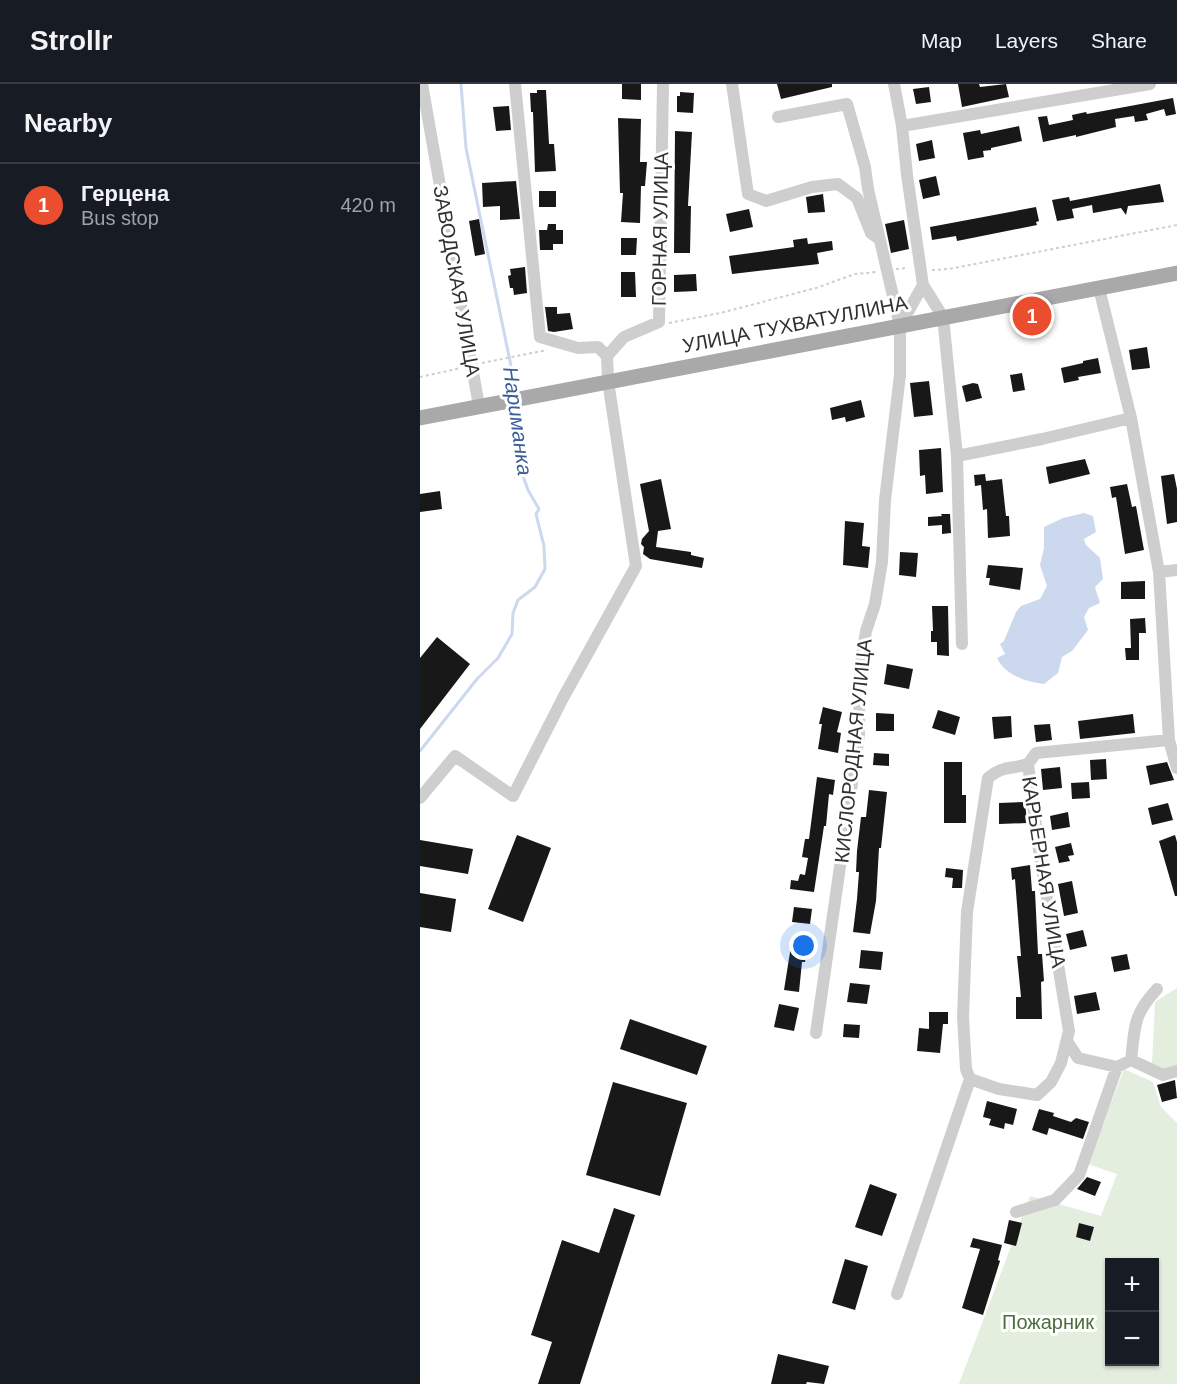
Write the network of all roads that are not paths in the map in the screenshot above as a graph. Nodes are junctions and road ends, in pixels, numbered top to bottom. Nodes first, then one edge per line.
1 (422, 84) edge
2 (515, 84) edge
3 (663, 84) edge
4 (732, 84) edge
5 (894, 84) edge
6 (1150, 84) edge
7 (778, 117) dead end
8 (902, 126) junction
9 (879, 238) junction
10 (1177, 273) edge
11 (923, 285) junction
12 (1099, 288) junction
13 (943, 317) junction
14 (900, 326) junction
15 (607, 356) junction
16 (608, 381) junction
17 (486, 405) junction
18 (420, 418) edge
19 (1131, 418) junction
20 (957, 456) junction
21 (1177, 570) edge
22 (1159, 572) junction
23 (962, 644) dead end
24 (1169, 740) junction
25 (1028, 764) junction
26 (1177, 768) edge
27 (420, 798) edge
28 (1157, 989) dead end
29 (816, 1033) dead end
30 (1067, 1041) junction
31 (1131, 1060) junction
32 (1117, 1067) junction
33 (1177, 1071) edge
34 (970, 1079) junction
35 (1016, 1212) dead end
36 (897, 1294) dead end

1 - 17 street, ЗАВОДСКАЯ УЛИЦА
2 - 15 street
3 - 15 street, ГОРНАЯ УЛИЦА
4 - 9 street
5 - 8 street
6 - 8 street
7 - 9 street, КИСЛОРОДНАЯ УЛИЦА
8 - 11 street
9 - 14 street, КИСЛОРОДНАЯ УЛИЦА
10 - 12 main road, УЛИЦА ТУХВАТУЛЛИНА
11 - 13 street
11 - 14 street
12 - 13 main road, УЛИЦА ТУХВАТУЛЛИНА
12 - 19 street
13 - 14 main road, УЛИЦА ТУХВАТУЛЛИНА
13 - 20 street
14 - 16 main road, УЛИЦА ТУХВАТУЛЛИНА
14 - 29 street, КИСЛОРОДНАЯ УЛИЦА
15 - 16 street
16 - 17 main road, УЛИЦА ТУХВАТУЛЛИНА
16 - 27 street
17 - 18 main road, УЛИЦА ТУХВАТУЛЛИНА
19 - 20 street
19 - 22 street
20 - 23 street
21 - 22 street
22 - 24 street
24 - 25 street, КАРЬЕРНАЯ УЛИЦА
24 - 26 street
25 - 30 street, КАРЬЕРНАЯ УЛИЦА
25 - 34 street
28 - 31 street
30 - 32 street
30 - 34 street, КАРЬЕРНАЯ УЛИЦА
31 - 32 street
31 - 33 street
32 - 35 street
34 - 36 street

